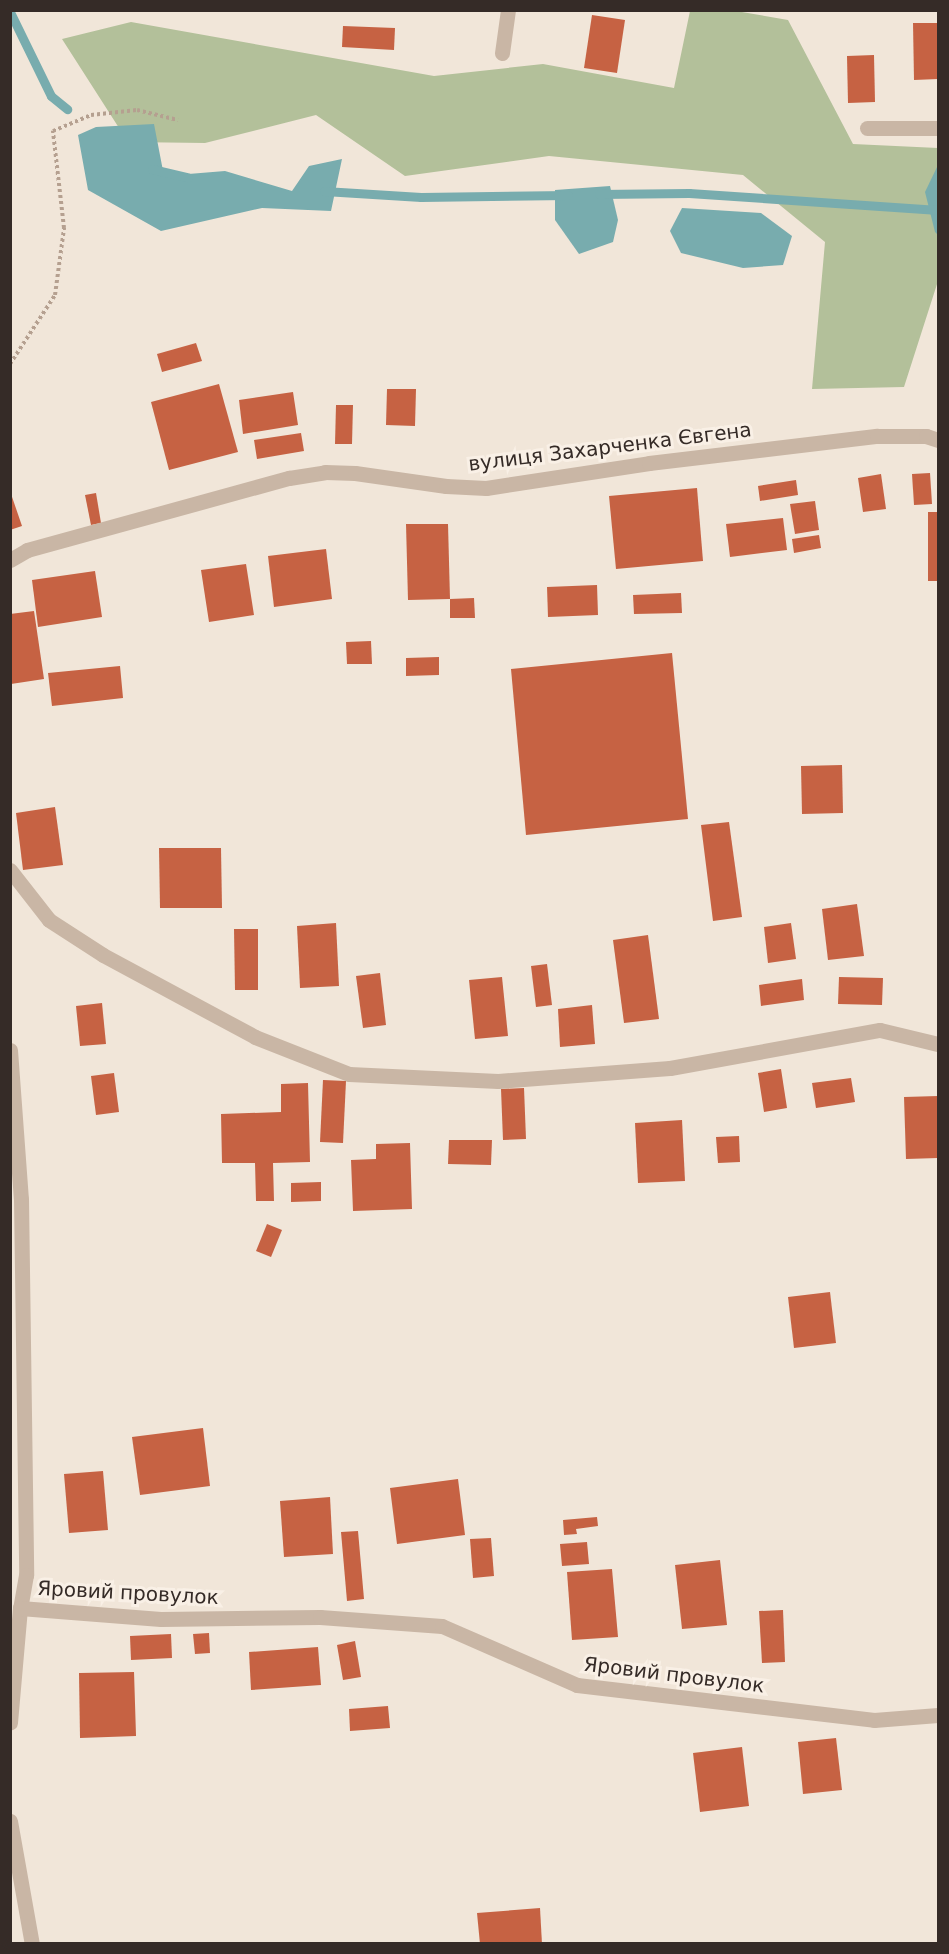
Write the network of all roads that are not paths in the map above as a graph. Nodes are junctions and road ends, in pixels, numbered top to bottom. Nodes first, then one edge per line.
1 (508, 10) edge
2 (502, 53) dead end
3 (867, 128) dead end
4 (939, 128) edge
5 (939, 440) edge
6 (10, 560) edge
7 (10, 870) edge
8 (939, 1044) edge
9 (10, 1050) edge
10 (18, 1575) edge
11 (20, 1608) junction
12 (939, 1715) edge
13 (10, 1724) edge
14 (10, 1821) edge
15 (32, 1944) edge

1 - 2 street
3 - 4 street
5 - 6 street, вулиця Захарченка Євгена
7 - 8 street
9 - 10 street
10 - 11 street
11 - 12 street, Яровий провулок
11 - 13 street
14 - 15 street

